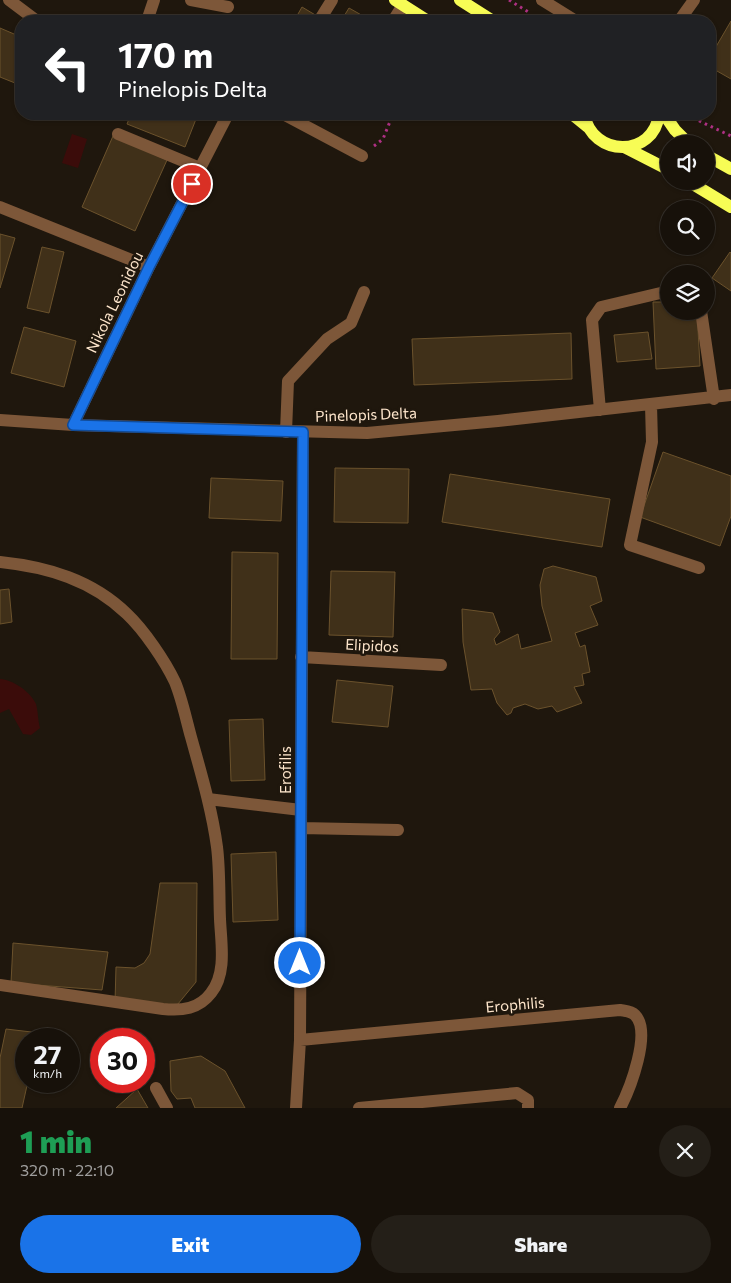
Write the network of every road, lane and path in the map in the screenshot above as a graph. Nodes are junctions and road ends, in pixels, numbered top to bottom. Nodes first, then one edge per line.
1 (8, 0) edge
2 (154, 0) edge
3 (191, 0) edge
4 (332, 0) edge
5 (460, 0) edge
6 (510, 0) edge
7 (542, 0) edge
8 (694, 0) edge
9 (399, 3) edge
10 (228, 7) dead end
11 (29, 15) edge
12 (149, 15) edge
13 (323, 15) edge
14 (394, 15) edge
15 (418, 15) edge
16 (484, 15) edge
17 (532, 15) edge
18 (566, 15) edge
19 (683, 15) edge
20 (225, 120) edge
21 (294, 120) edge
22 (390, 120) edge
23 (579, 120) edge
24 (586, 120) edge
25 (657, 120) edge
26 (668, 120) edge
27 (697, 120) edge
28 (588, 127) junction
29 (118, 134) dead end
30 (680, 135) edge
31 (731, 136) edge
32 (624, 147) junction
33 (362, 156) joint
34 (715, 160) edge
35 (660, 165) edge
36 (200, 168) junction
37 (731, 169) edge
38 (703, 190) edge
39 (0, 207) edge
40 (731, 207) edge
41 (149, 267) junction
42 (364, 292) dead end
43 (660, 293) edge
44 (702, 320) edge
45 (731, 396) edge
46 (714, 399) junction
47 (651, 405) junction
48 (600, 410) junction
49 (0, 420) edge
50 (73, 425) junction
51 (286, 432) junction
52 (303, 432) junction
53 (0, 562) edge
54 (699, 568) dead end
55 (301, 657) junction
56 (441, 665) dead end
57 (208, 799) junction
58 (301, 810) junction
59 (301, 828) junction
60 (398, 830) dead end
61 (0, 984) edge
62 (300, 1040) junction
63 (156, 1088) dead end
64 (167, 1108) edge
65 (296, 1108) edge
66 (359, 1108) edge
67 (528, 1108) edge
68 (620, 1108) edge

1 - 11 street
2 - 12 street
3 - 10 street
4 - 13 street
5 - 16 main road
6 - 17 path
7 - 18 street
8 - 19 street
9 - 14 street
9 - 15 main road
20 - 36 street, Nikola Leonidou
21 - 33 street
22 - 33 path
23 - 28 main road
24 - 28 main road
25 - 32 main road
26 - 30 main road
27 - 31 path
28 - 32 main road
29 - 36 street
32 - 35 main road
34 - 37 main road
36 - 41 street, Nikola Leonidou
38 - 40 main road
39 - 41 street
41 - 50 street, Nikola Leonidou
42 - 51 street
43 - 48 street
44 - 46 street
45 - 46 street, Pinelopis Delta
46 - 47 street, Pinelopis Delta
47 - 48 street, Pinelopis Delta
47 - 54 street
48 - 52 street, Pinelopis Delta
49 - 50 street, Pinelopis Delta
50 - 51 street, Pinelopis Delta
51 - 52 street, Pinelopis Delta
52 - 55 street, Erofilis
53 - 57 street
55 - 56 street, Elipidos
55 - 58 street, Erofilis
57 - 58 street
57 - 61 street
58 - 59 street, Erofilis
59 - 60 street
59 - 62 street, Erofilis
62 - 65 street, Erofilis
62 - 68 street, Erophilis
63 - 64 street
66 - 67 street

